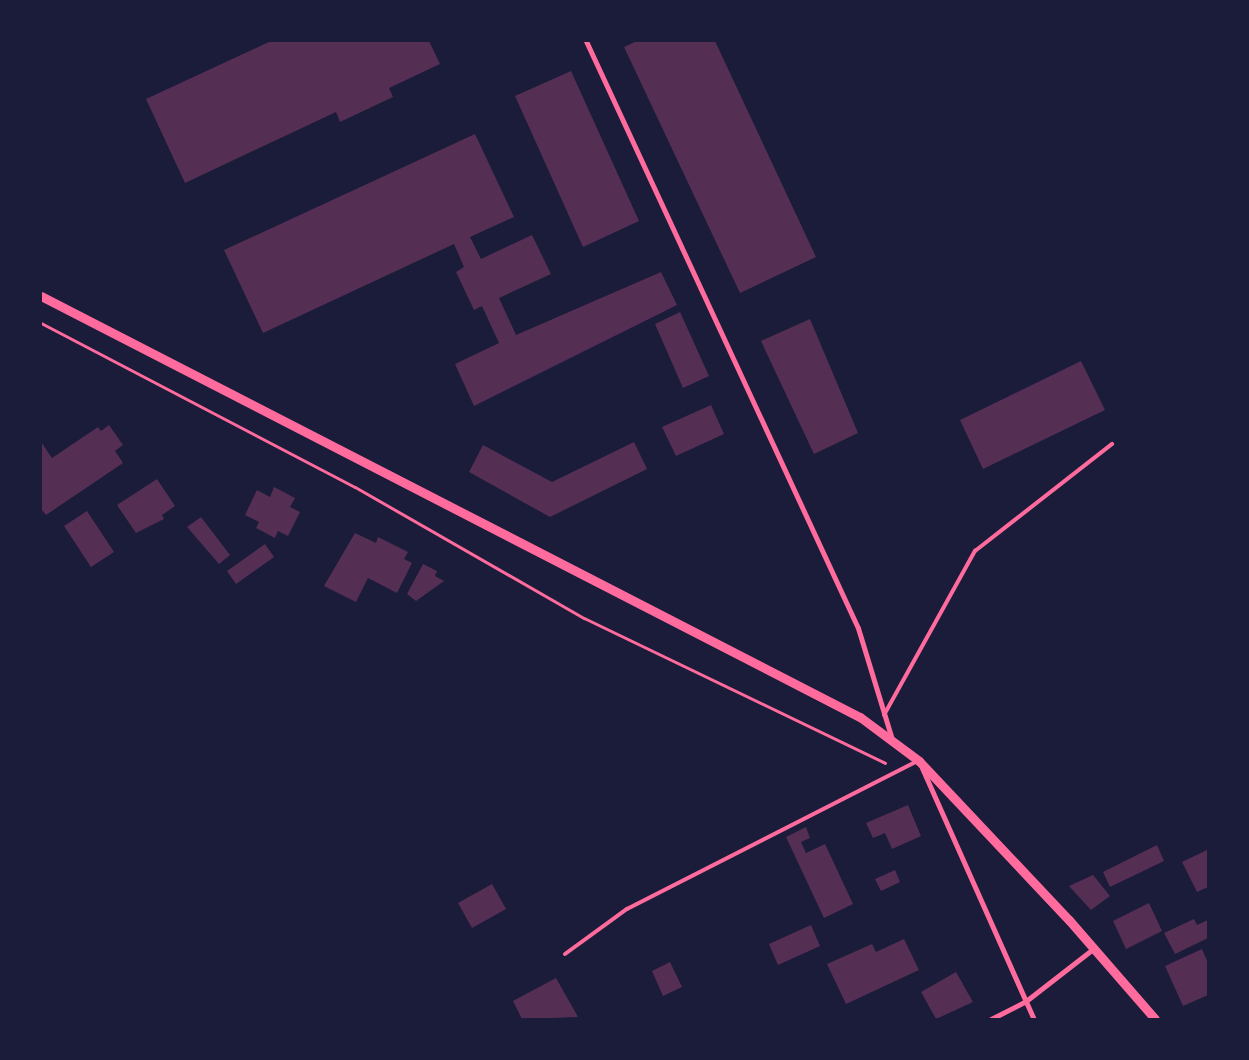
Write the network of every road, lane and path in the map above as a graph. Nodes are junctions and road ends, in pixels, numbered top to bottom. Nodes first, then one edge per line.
1 (586, 41) edge
2 (41, 296) edge
3 (41, 323) edge
4 (1112, 444) dead end
5 (884, 716) junction
6 (892, 740) junction
7 (918, 761) junction
8 (1094, 948) junction
9 (565, 954) dead end
10 (1026, 1000) junction
11 (991, 1019) edge
12 (1034, 1019) edge
13 (1155, 1019) edge

1 - 5 street
2 - 6 street
3 - 7 path
4 - 5 lane
5 - 6 street
6 - 7 street
7 - 8 street
7 - 9 lane
7 - 10 street
8 - 10 street
8 - 13 street
10 - 11 street
10 - 12 street

